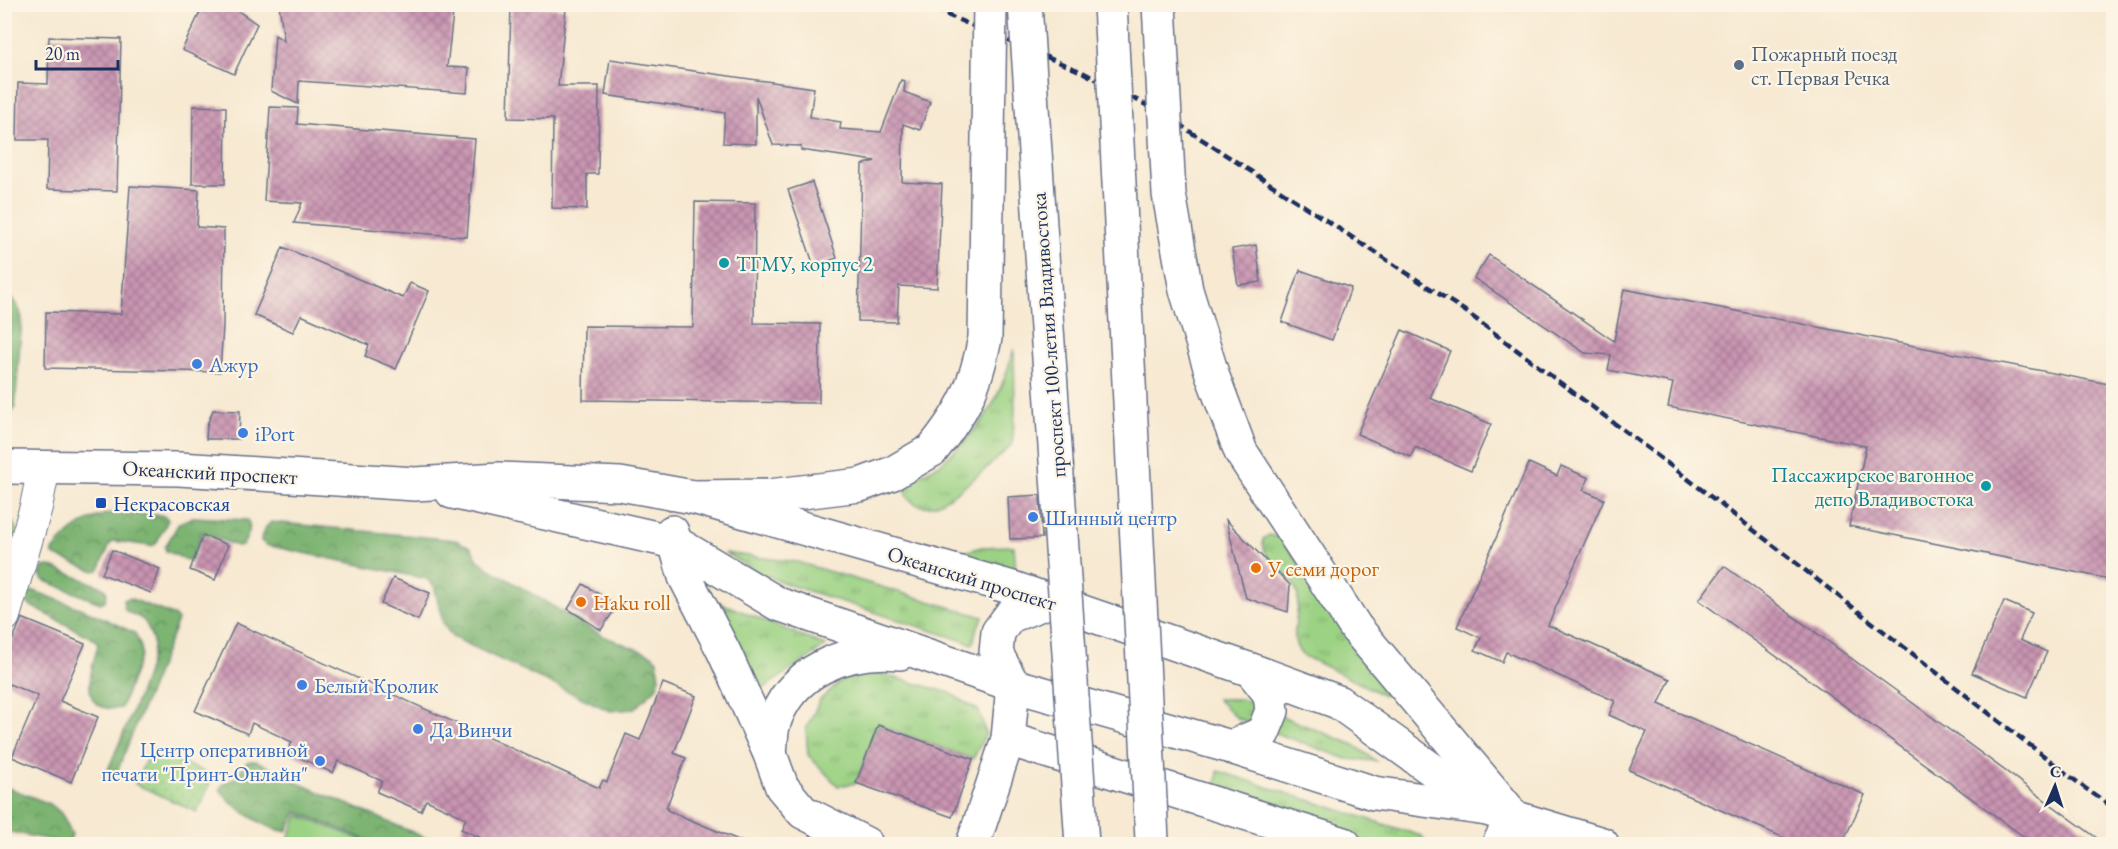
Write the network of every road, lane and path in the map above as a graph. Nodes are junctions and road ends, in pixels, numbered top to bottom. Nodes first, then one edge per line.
1 (990, 4) edge
2 (1025, 4) edge
3 (1110, 4) edge
4 (1159, 4) edge
5 (4, 467) edge
6 (44, 467) junction
7 (415, 484) junction
8 (693, 497) junction
9 (674, 542) junction
10 (1049, 601) junction
11 (4, 616) edge
12 (923, 655) junction
13 (1251, 670) junction
14 (1013, 685) junction
15 (1008, 739) junction
16 (1231, 747) junction
17 (770, 754) junction
18 (1076, 758) junction
19 (1500, 812) junction
20 (1152, 842) edge
21 (866, 844) edge
22 (973, 844) edge
23 (1064, 844) edge
24 (1082, 844) edge
25 (1344, 844) edge
26 (1499, 844) edge
27 (1602, 844) edge

1 - 8 main road, bridge
2 - 18 main road, проспект 100-летия Владивостока, bridge
3 - 20 main road, bridge
4 - 19 main road, bridge
5 - 6 main road, Океанский проспект
6 - 7 main road, Океанский проспект
6 - 11 street
7 - 8 main road, Океанский проспект
7 - 9 main road, Океанский проспект
8 - 9 main road
8 - 10 main road, Океанский проспект
9 - 12 main road, Океанский проспект
9 - 17 main road
10 - 13 main road, Океанский проспект
10 - 14 main road
12 - 14 main road, Океанский проспект
12 - 17 main road
13 - 16 main road
13 - 19 main road, Океанский проспект
14 - 15 main road
14 - 16 main road, Океанский проспект
15 - 22 main road
15 - 25 main road
16 - 19 main road, Океанский проспект
17 - 21 main road
18 - 23 main road, bridge
18 - 24 main road, проспект 100-летия Владивостока, bridge
19 - 26 main road
19 - 27 main road, Океанский проспект

